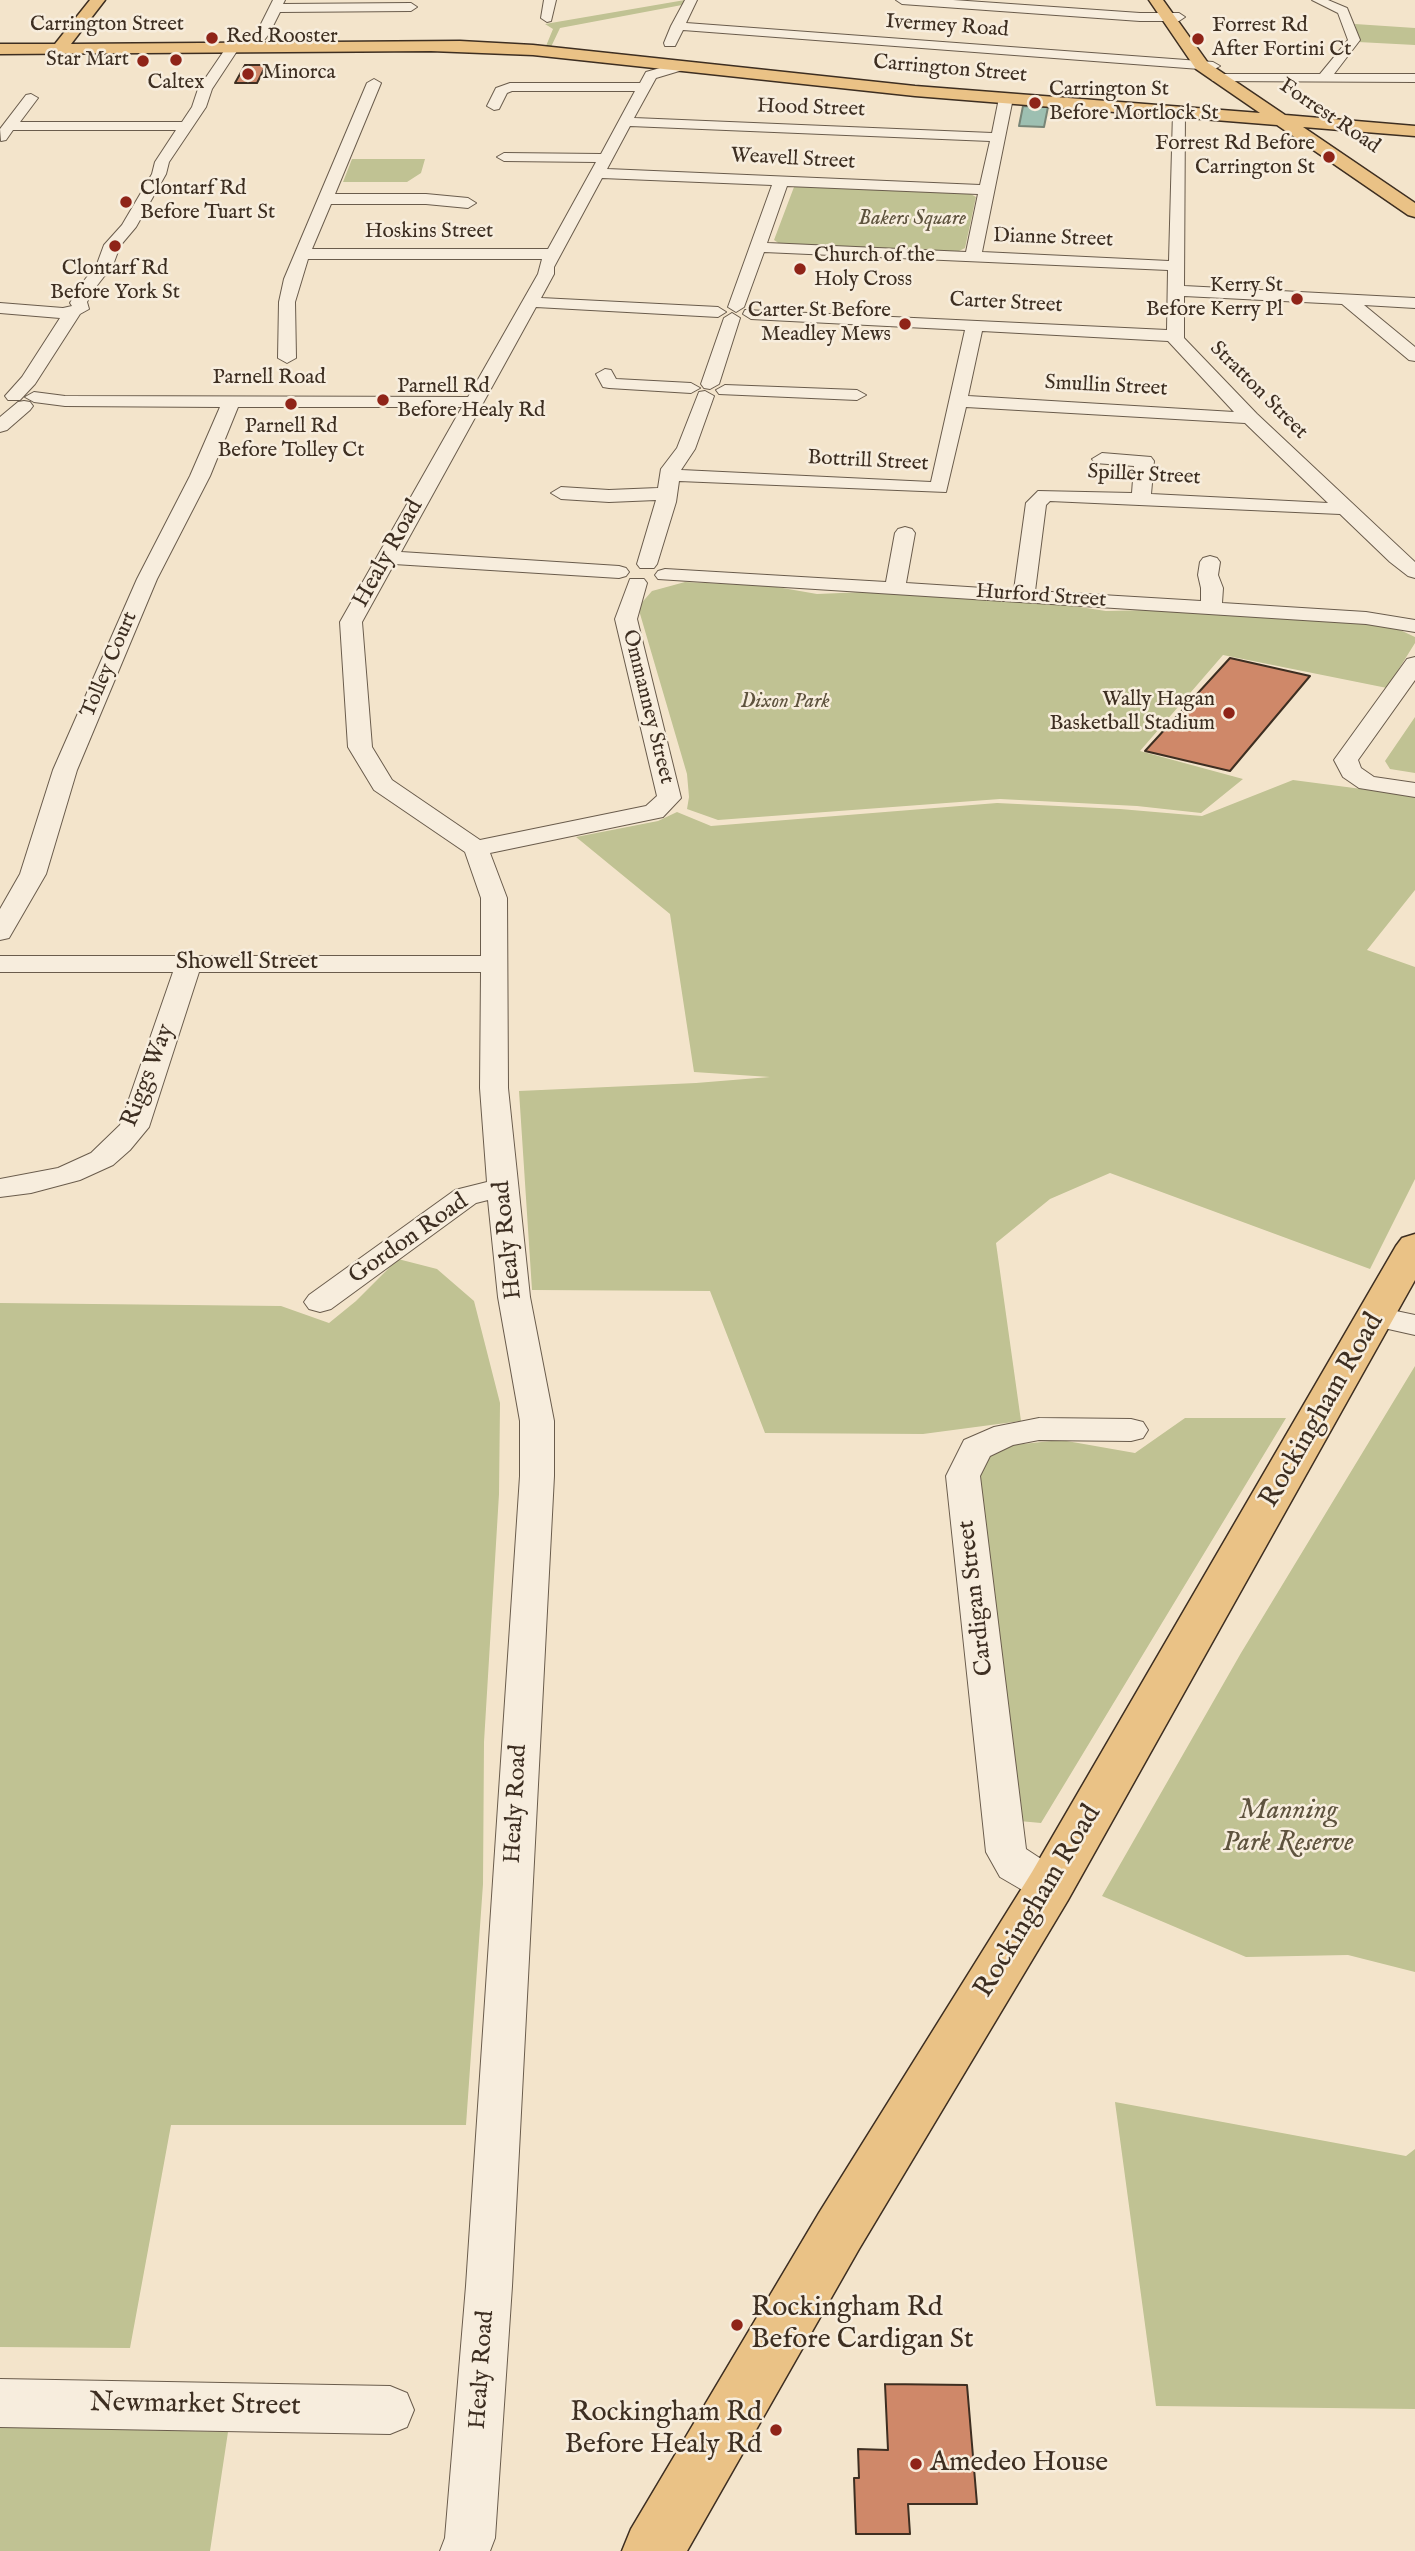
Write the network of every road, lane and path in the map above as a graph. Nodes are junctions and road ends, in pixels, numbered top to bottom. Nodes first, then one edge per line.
1 (98, 0) edge
2 (106, 0) edge
3 (551, 0) edge
4 (691, 0) edge
5 (902, 0) edge
6 (1156, 0) edge
7 (1167, 0) edge
8 (1318, 0) edge
9 (277, 4) edge
10 (412, 4) edge
11 (1173, 17) junction
12 (547, 19) dead end
13 (406, 25) dead end
14 (677, 26) junction
15 (263, 34) junction
16 (284, 45) junction
17 (0, 47) edge
18 (66, 47) junction
19 (230, 47) junction
20 (341, 47) junction
21 (673, 60) junction
22 (641, 61) junction
23 (1216, 71) junction
24 (1325, 76) junction
25 (1415, 78) edge
26 (648, 81) junction
27 (374, 83) dead end
28 (32, 98) dead end
29 (1006, 98) junction
30 (494, 106) dead end
31 (1180, 112) junction
32 (1288, 120) junction
33 (624, 122) junction
34 (184, 126) junction
35 (11, 127) junction
36 (1415, 131) edge
37 (996, 137) junction
38 (0, 138) edge
39 (503, 157) dead end
40 (605, 158) junction
41 (597, 173) junction
42 (781, 181) junction
43 (986, 190) junction
44 (327, 199) junction
45 (468, 203) dead end
46 (1415, 205) edge
47 (1415, 211) edge
48 (759, 247) junction
49 (304, 254) junction
50 (553, 254) junction
51 (973, 257) junction
52 (1177, 266) junction
53 (1178, 291) junction
54 (1347, 300) junction
55 (529, 302) junction
56 (1415, 303) edge
57 (0, 308) edge
58 (62, 310) junction
59 (734, 313) junction
60 (975, 325) junction
61 (1174, 335) junction
62 (1415, 356) edge
63 (287, 358) dead end
64 (605, 374) dead end
65 (708, 390) junction
66 (858, 395) dead end
67 (959, 401) junction
68 (231, 402) junction
69 (473, 402) junction
70 (19, 404) edge
71 (1250, 418) junction
72 (1102, 459) dead end
73 (669, 485) junction
74 (561, 493) dead end
75 (1141, 498) junction
76 (1347, 508) junction
77 (905, 533) dead end
78 (388, 556) junction
79 (1210, 562) dead end
80 (1415, 572) edge
81 (634, 573) junction
82 (895, 588) junction
83 (1024, 596) junction
84 (1211, 608) junction
85 (1415, 626) edge
86 (1415, 664) edge
87 (1415, 790) edge
88 (476, 848) junction
89 (0, 932) edge
90 (189, 963) junction
91 (0, 964) edge
92 (495, 964) junction
93 (0, 1188) edge
94 (502, 1188) junction
95 (1415, 1246) edge
96 (320, 1302) dead end
97 (1396, 1321) edge
98 (1131, 1430) dead end
99 (1051, 1886) junction
100 (0, 2403) edge
101 (390, 2410) dead end
102 (470, 2547) edge
103 (653, 2551) edge

1 - 18 main road
2 - 18 main road
3 - 12 street
4 - 14 street
5 - 11 street
6 - 11 main road, Forrest Road
7 - 11 main road, Forrest Road
8 - 24 street
9 - 10 street
9 - 15 street
10 - 13 street
11 - 23 main road, Forrest Road
14 - 21 street
14 - 23 street, Ivermey Road
15 - 16 street
15 - 19 street
16 - 19 main road, Carrington Street
16 - 20 main road, Carrington Street
17 - 18 main road, Carrington Street
18 - 19 main road, Carrington Street
19 - 20 main road, Carrington Street
19 - 34 street
20 - 22 main road, Carrington Street
21 - 22 main road, Carrington Street
21 - 26 street
21 - 29 main road, Carrington Street
22 - 26 street
23 - 24 street, Ivermey Road
23 - 32 main road, Forrest Road
24 - 25 street, Ivermey Road
26 - 30 street
26 - 33 street, Healy Road
27 - 44 street
28 - 35 street
29 - 31 main road, Carrington Street
29 - 37 street
31 - 32 main road, Carrington Street
31 - 52 street, Stratton Street
32 - 36 main road, Carrington Street
32 - 46 main road, Forrest Road
32 - 47 main road, Forrest Road
33 - 37 street, Hood Street
33 - 40 street, Healy Road
34 - 35 street
34 - 58 street
35 - 38 street
37 - 43 street
39 - 40 street
40 - 41 street, Healy Road
41 - 42 street, Weavell Street
41 - 50 street, Healy Road
42 - 43 street, Weavell Street
42 - 48 street, Ommanney Street
43 - 51 street
44 - 45 street
44 - 49 street
48 - 51 street, Dianne Street
48 - 59 street, Ommanney Street
49 - 50 street, Hoskins Street
49 - 63 street
50 - 55 street, Healy Road
51 - 52 street, Dianne Street
52 - 53 street, Stratton Street
53 - 54 street
53 - 61 street, Stratton Street
54 - 56 street
54 - 62 street
55 - 59 street, Carter Street
55 - 69 street, Healy Road
57 - 58 street
58 - 70 street
59 - 60 street, Carter Street
59 - 65 street, Ommanney Street
60 - 61 street, Carter Street
60 - 67 street, Bottrill Street
61 - 71 street, Stratton Street
64 - 65 street
65 - 66 street
65 - 73 street, Ommanney Street
67 - 71 street, Smullin Street
67 - 73 street, Bottrill Street
68 - 69 street, Parnell Road
68 - 70 street, Parnell Road
68 - 89 street, Tolley Court
69 - 78 street, Healy Road
71 - 76 street, Stratton Street
72 - 75 street
73 - 74 street
73 - 81 street, Ommanney Street
75 - 76 street, Spiller Street
75 - 83 street, Spiller Street
76 - 80 street, Stratton Street
77 - 82 street
78 - 81 street
78 - 88 street, Healy Road
79 - 84 street
81 - 82 street, Hurford Street
81 - 88 street, Ommanney Street
82 - 83 street, Hurford Street
83 - 84 street, Hurford Street
84 - 85 street, Hurford Street
86 - 87 street
88 - 92 street, Healy Road
90 - 91 street, Showell Street
90 - 92 street, Showell Street
90 - 93 street, Riggs Way
92 - 94 street, Healy Road
94 - 96 street, Gordon Road
94 - 102 street, Healy Road
95 - 97 main road, Rockingham Road
97 - 99 main road, Rockingham Road
98 - 99 street, Cardigan Street
99 - 103 main road, Rockingham Road
100 - 101 street, Newmarket Street

